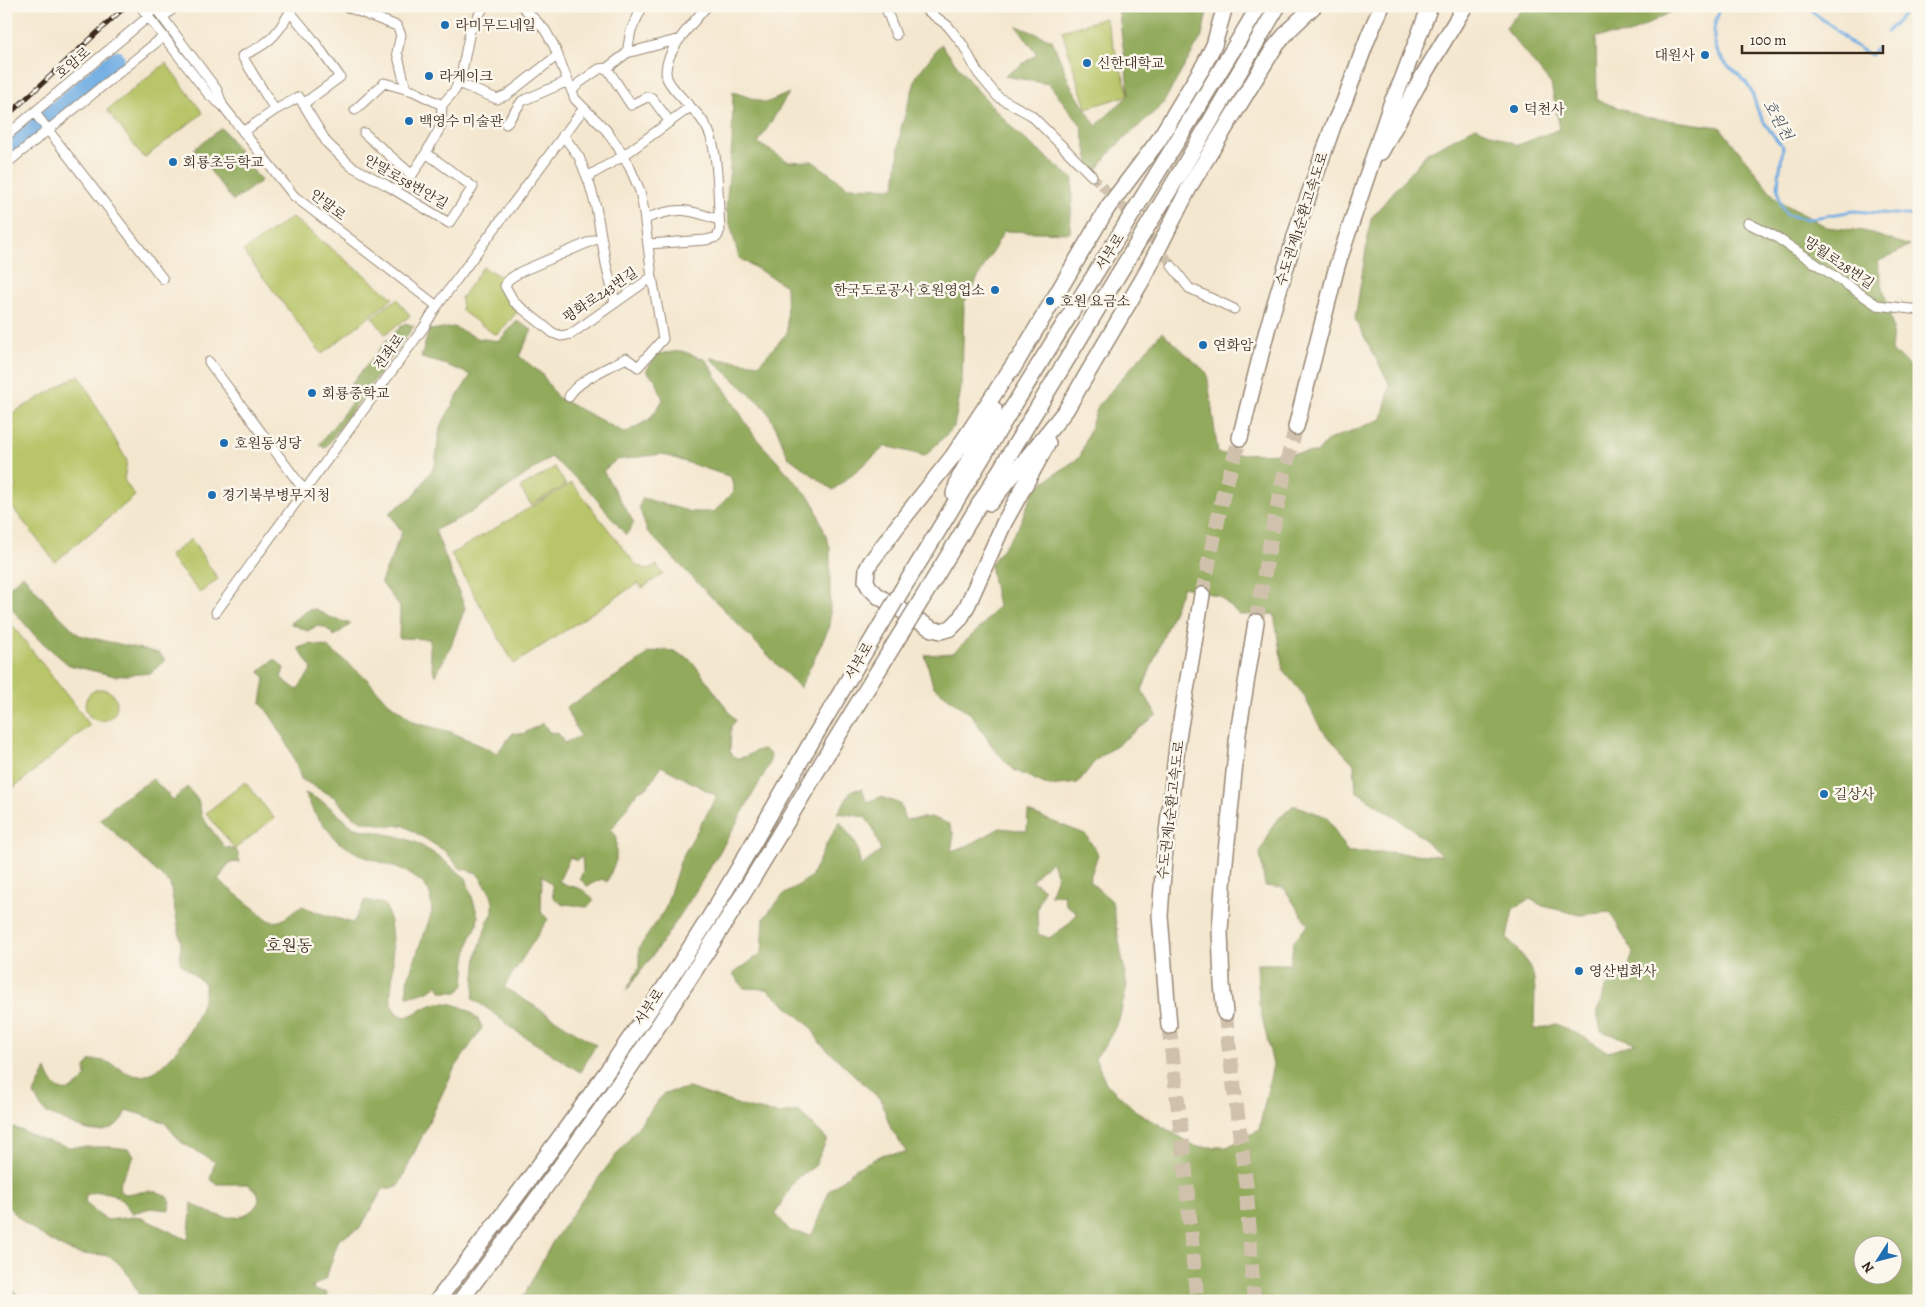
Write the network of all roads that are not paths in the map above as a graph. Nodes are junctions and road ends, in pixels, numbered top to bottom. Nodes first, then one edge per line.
1 (140, 6) edge
2 (154, 6) edge
3 (176, 6) edge
4 (345, 6) edge
5 (377, 6) edge
6 (484, 6) edge
7 (522, 6) edge
8 (640, 6) edge
9 (707, 6) edge
10 (885, 6) edge
11 (1225, 6) edge
12 (1259, 6) edge
13 (1278, 6) edge
14 (1314, 6) edge
15 (1382, 6) edge
16 (1430, 6) edge
17 (1465, 6) edge
18 (924, 7) edge
19 (290, 9) edge
20 (369, 16) junction
21 (148, 17) junction
22 (162, 18) junction
23 (896, 36) dead end
24 (163, 37) junction
25 (680, 39) junction
26 (627, 53) junction
27 (558, 56) junction
28 (607, 68) junction
29 (568, 82) junction
30 (458, 83) junction
31 (406, 89) junction
32 (572, 91) junction
33 (303, 104) junction
34 (442, 104) junction
35 (223, 106) junction
36 (690, 107) junction
37 (584, 108) junction
38 (276, 110) junction
39 (354, 110) dead end
40 (35, 113) junction
41 (670, 122) junction
42 (506, 124) dead end
43 (48, 130) junction
44 (243, 132) junction
45 (364, 133) dead end
46 (6, 136) edge
47 (563, 136) junction
48 (426, 153) junction
49 (623, 156) junction
50 (6, 164) edge
51 (1092, 176) tunnel mouth
52 (587, 177) junction
53 (1364, 183) junction
54 (645, 219) junction
55 (719, 220) junction
56 (1748, 223) dead end
57 (601, 237) junction
58 (648, 244) junction
59 (1172, 266) tunnel mouth
60 (652, 277) junction
61 (163, 279) dead end
62 (615, 302) junction
63 (437, 306) junction
64 (1234, 309) dead end
65 (1919, 310) edge
66 (1016, 360) junction
67 (209, 362) dead end
68 (569, 397) dead end
69 (1066, 410) junction
70 (1296, 427) tunnel mouth
71 (1240, 438) tunnel mouth
72 (304, 490) junction
73 (946, 521) junction
74 (957, 543) junction
75 (1202, 595) tunnel mouth
76 (216, 612) dead end
77 (1256, 622) tunnel mouth
78 (1225, 1013) tunnel mouth
79 (1169, 1026) tunnel mouth
80 (437, 1301) edge
81 (460, 1301) edge

1 - 21 street, 안말로
2 - 21 street, 호암로
2 - 22 street, 안말로
3 - 22 street
4 - 20 street
5 - 20 street
6 - 30 street
7 - 27 street, 평화로243번길
8 - 26 street
9 - 25 street
10 - 23 street
11 - 66 highway
12 - 73 highway, 서부로
13 - 74 highway, 서부로
14 - 69 highway
15 - 71 highway, 수도권제1순환고속도로
16 - 53 highway
17 - 53 highway
18 - 51 street
19 - 33 street
19 - 38 street
20 - 31 street
21 - 24 street, 안말로
21 - 40 street, 호암로
22 - 35 street, 안말로
24 - 35 street, 안말로
24 - 43 street
25 - 26 street
25 - 36 street
26 - 28 street
27 - 29 street, 평화로243번길
27 - 30 street
28 - 32 street
28 - 41 street
29 - 32 street, 평화로243번길
29 - 42 street
30 - 34 street
31 - 34 street
31 - 39 street
32 - 37 street, 평화로243번길
33 - 38 street
33 - 48 street, 안말로58번안길
34 - 48 street
35 - 44 street, 안말로
36 - 41 street
36 - 55 street
37 - 47 street, 전좌로
37 - 49 street, 평화로243번길
38 - 44 street
40 - 43 street
40 - 46 street, 호암로
41 - 49 street
43 - 50 street
43 - 61 street
44 - 63 street, 안말로
45 - 48 street
47 - 52 street
47 - 63 street, 전좌로
49 - 52 street
49 - 54 street, 평화로243번길
52 - 57 street
53 - 70 highway
54 - 55 street
54 - 58 street, 평화로243번길
55 - 58 street
56 - 65 street, 망월로28번길
57 - 62 street
57 - 62 street, 평화로243번길
58 - 60 street, 평화로243번길
59 - 64 street
60 - 62 street, 평화로243번길
60 - 68 street
63 - 72 street, 전좌로
66 - 69 highway
66 - 73 highway
67 - 72 street
69 - 74 highway
72 - 76 street, 전좌로
73 - 80 highway, 서부로, bridge
74 - 81 highway, 서부로, bridge
75 - 79 highway, 수도권제1순환고속도로
77 - 78 highway

